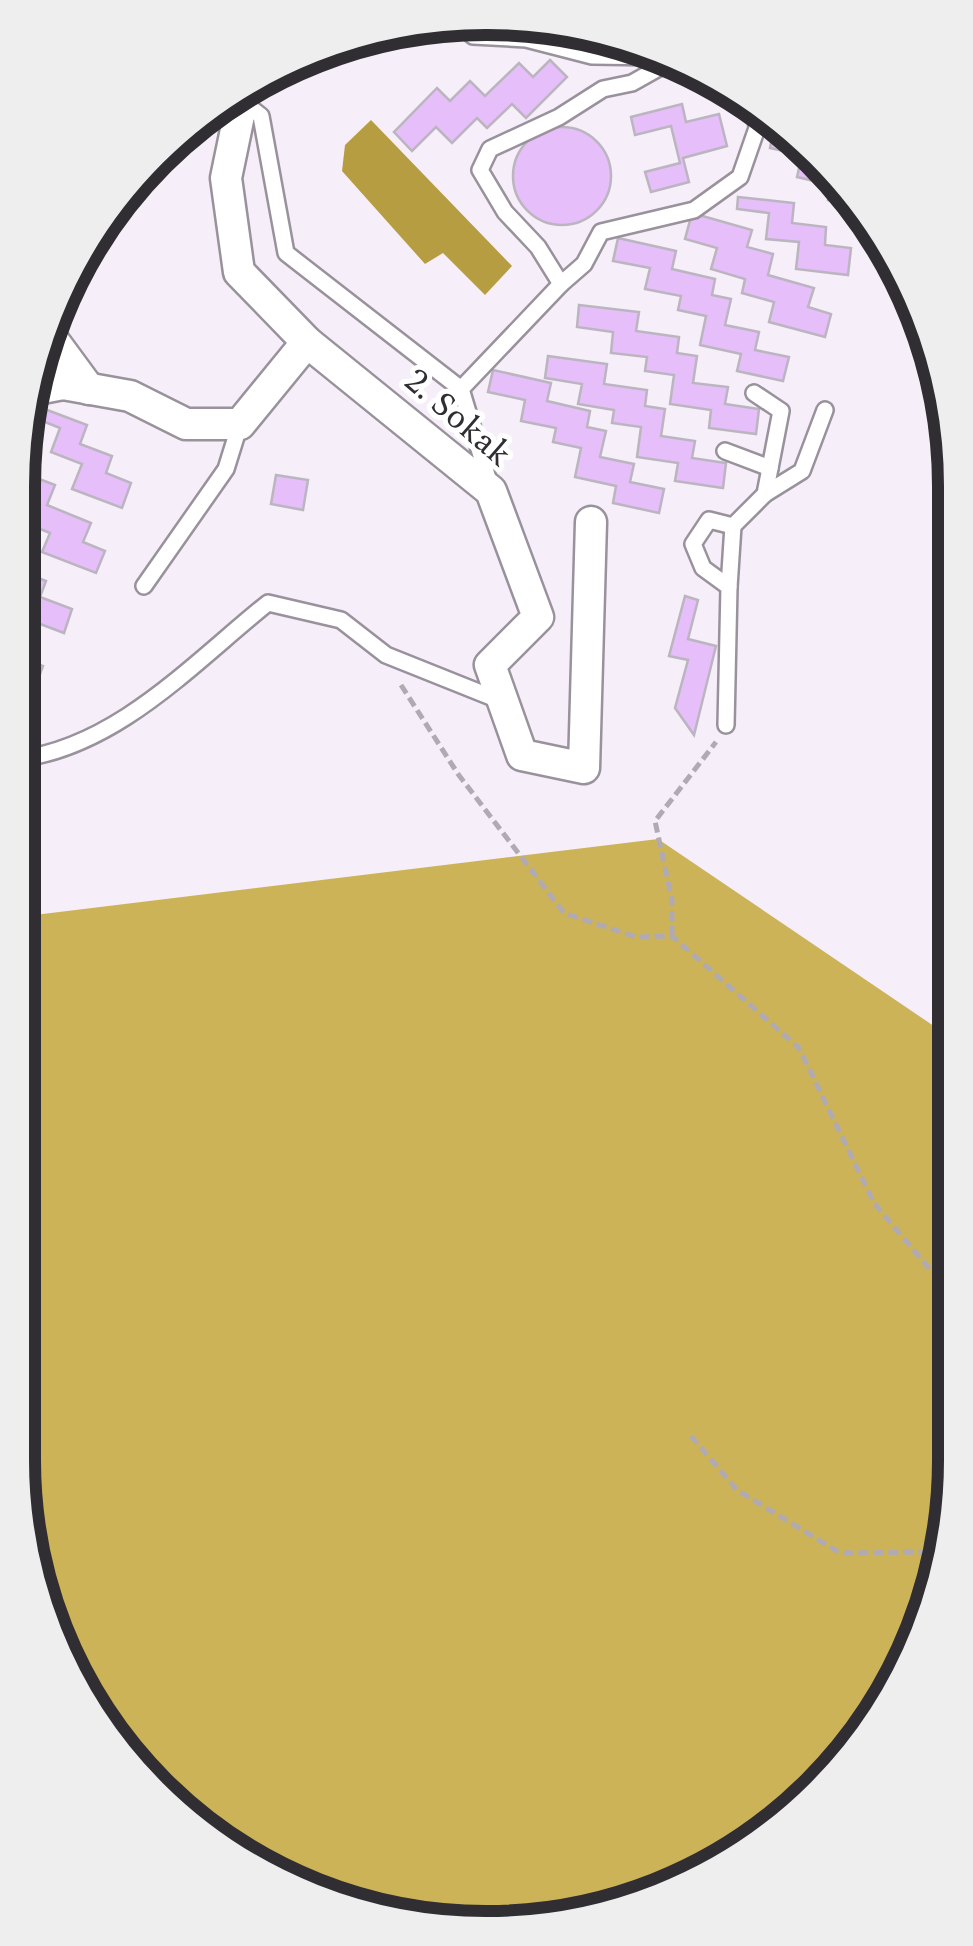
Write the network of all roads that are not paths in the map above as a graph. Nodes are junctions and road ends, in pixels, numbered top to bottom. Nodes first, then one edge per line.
1 (472, 35) edge
2 (624, 56) edge
3 (658, 69) edge
4 (252, 101) edge
5 (246, 105) edge
6 (758, 126) edge
7 (561, 284) junction
8 (308, 342) junction
9 (57, 346) edge
10 (46, 387) edge
11 (89, 389) junction
12 (461, 389) junction
13 (754, 394) dead end
14 (825, 410) dead end
15 (240, 424) junction
16 (725, 451) dead end
17 (770, 468) junction
18 (491, 491) junction
19 (765, 494) junction
20 (590, 522) dead end
21 (733, 526) junction
22 (144, 586) dead end
23 (729, 587) junction
24 (504, 702) junction
25 (726, 726) road end
26 (35, 757) edge

1 - 2 lane
3 - 7 lane
4 - 12 lane
5 - 8 street, 2. Sokak
6 - 7 lane
7 - 12 lane
8 - 15 street
8 - 18 street, 2. Sokak
9 - 11 street
10 - 11 street
11 - 15 street
12 - 18 lane
13 - 17 lane
14 - 19 lane
15 - 22 lane
16 - 17 lane
17 - 19 lane
18 - 24 street, 2. Sokak
19 - 21 lane
20 - 24 street, 2. Sokak
21 - 23 lane
21 - 23 lane
23 - 25 lane
24 - 26 lane

